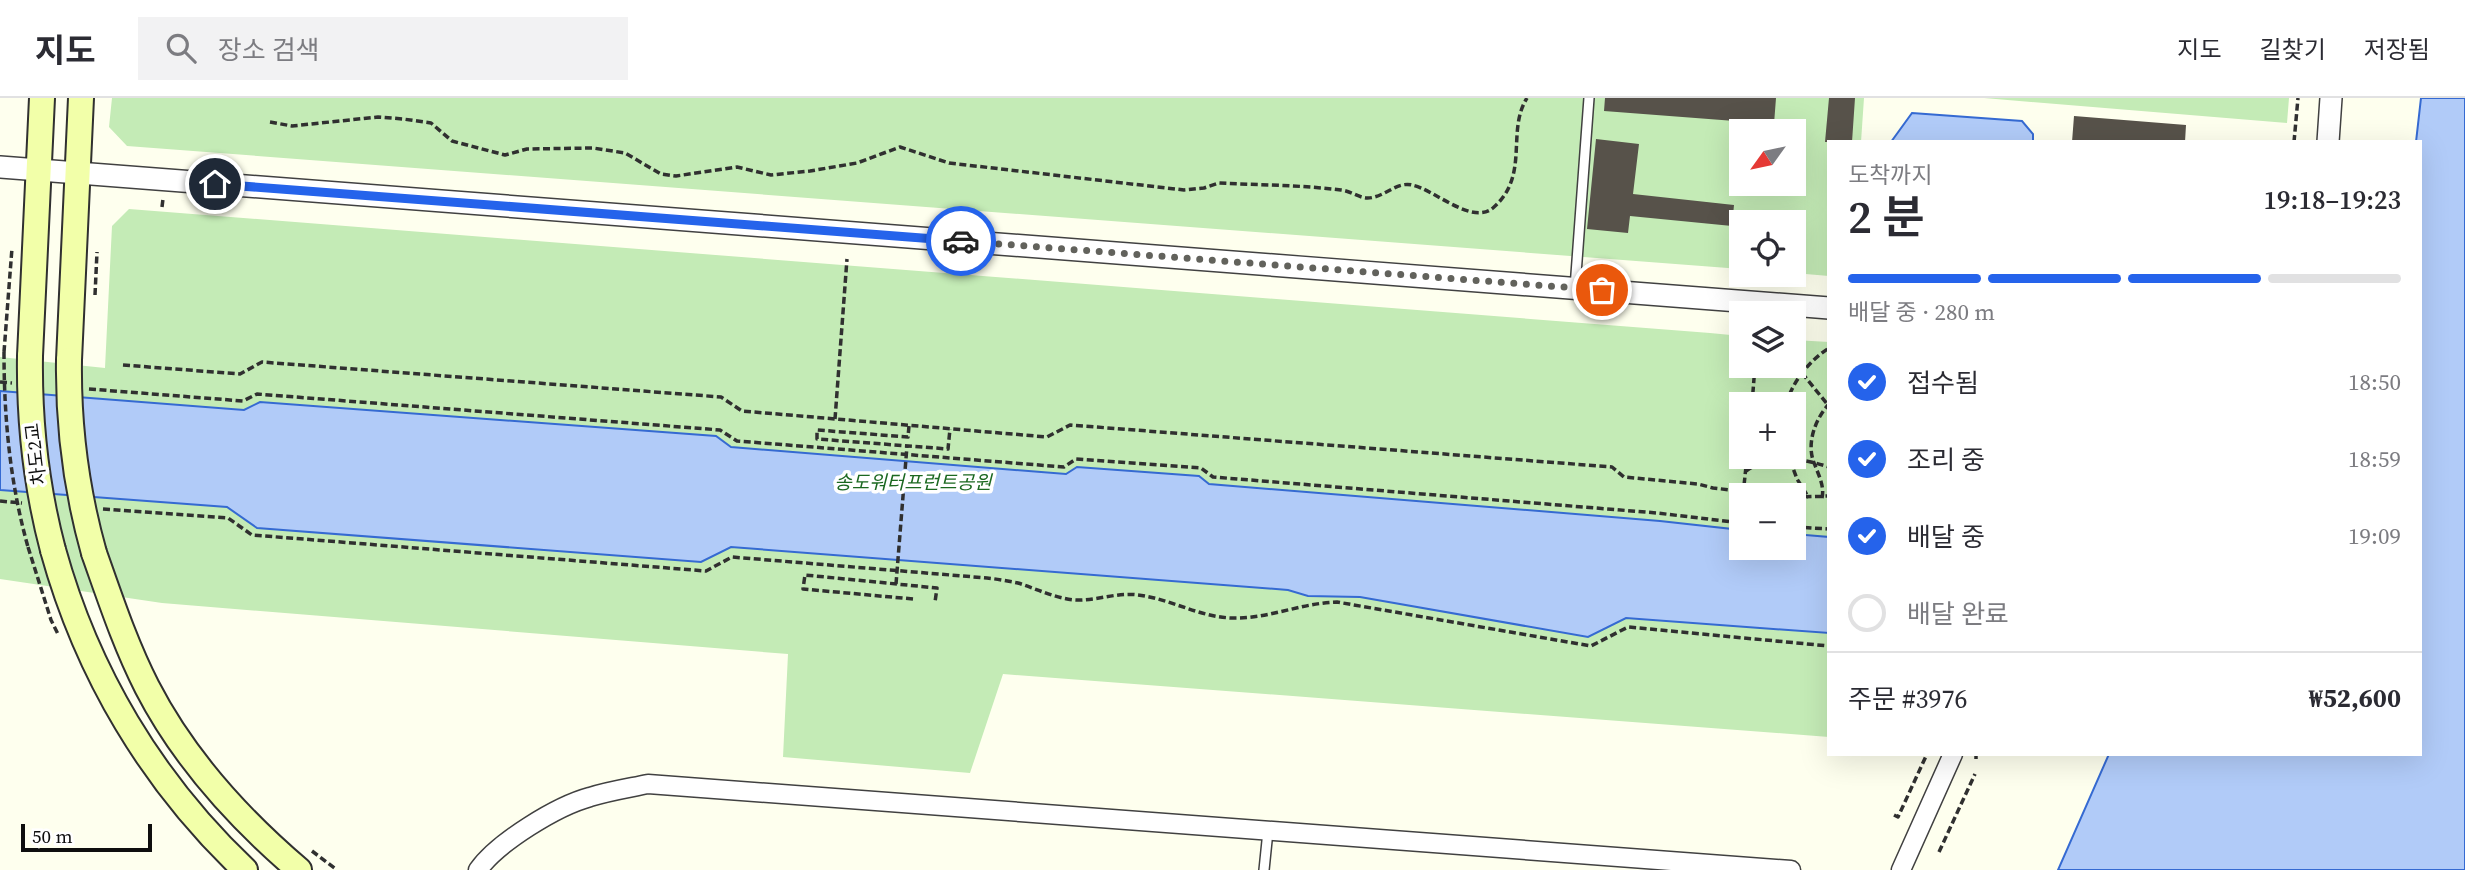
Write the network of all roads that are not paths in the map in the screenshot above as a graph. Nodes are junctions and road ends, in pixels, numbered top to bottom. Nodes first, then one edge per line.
1 (41, 98) edge
2 (81, 98) edge
3 (1589, 98) edge
4 (2331, 98) edge
5 (2328, 140) edge
6 (0, 167) edge
7 (56, 171) junction
8 (1575, 288) junction
9 (1827, 308) edge
10 (1952, 756) edge
11 (1268, 831) junction
12 (305, 860) edge
13 (244, 870) edge
14 (478, 870) edge
15 (1264, 870) edge
16 (1791, 870) edge
17 (1901, 870) edge

1 - 7 main road
2 - 7 main road
3 - 8 lane
4 - 5 street
6 - 7 street
7 - 8 street
7 - 12 main road, 차도2교, bridge
7 - 13 main road, 차도2교, bridge
8 - 9 street
10 - 17 street
11 - 14 street
11 - 15 lane
11 - 16 street

